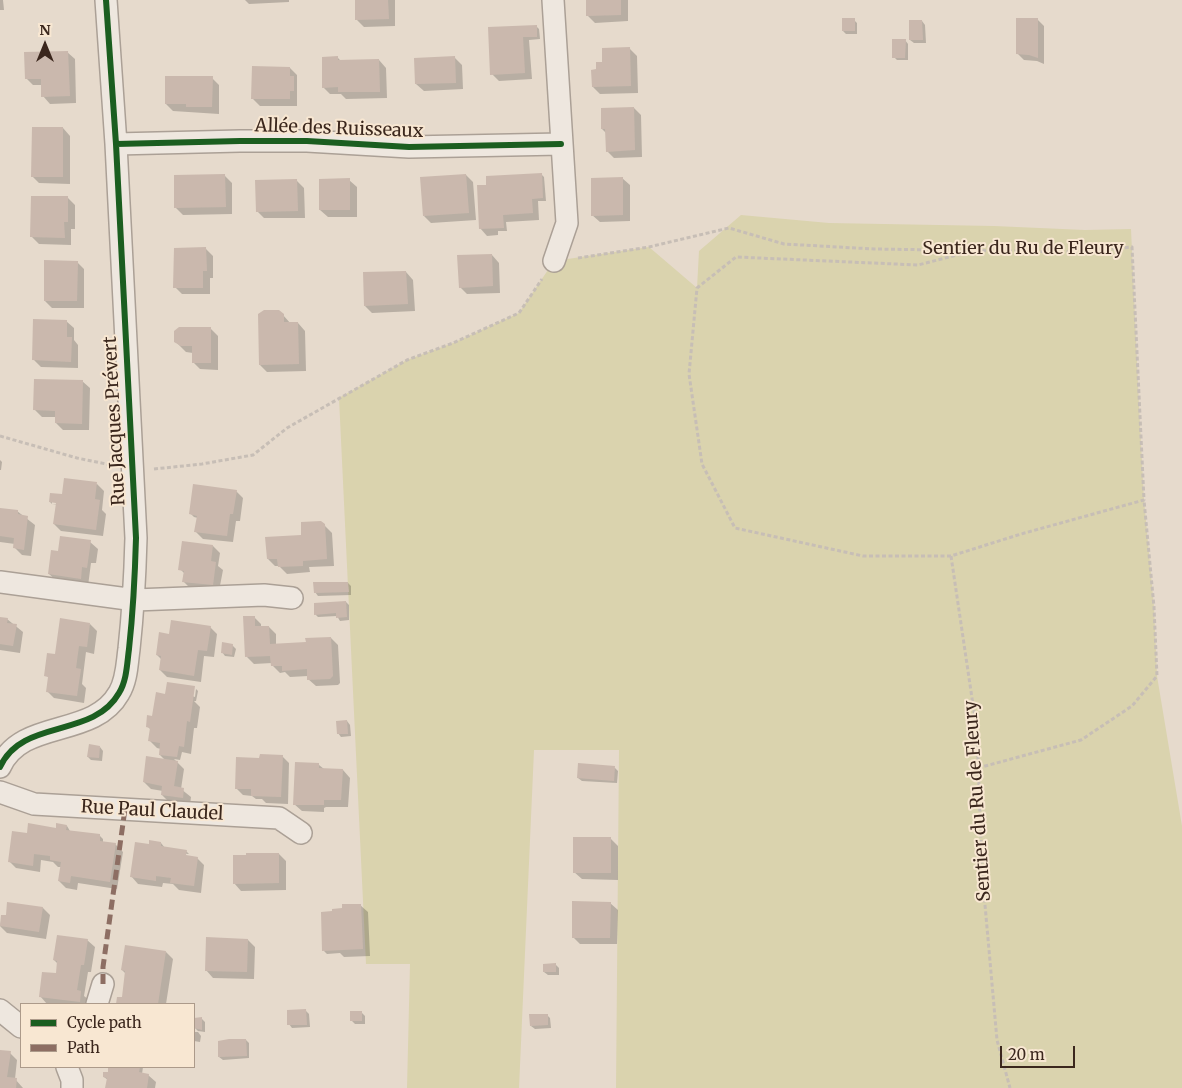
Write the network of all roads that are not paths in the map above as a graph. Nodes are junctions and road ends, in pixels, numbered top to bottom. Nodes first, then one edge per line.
1 (106, 0) edge
2 (553, 0) edge
3 (116, 144) junction
4 (561, 144) junction
5 (554, 261) road end
6 (0, 582) edge
7 (292, 598) dead end
8 (135, 600) junction
9 (0, 767) edge
10 (0, 792) edge
11 (301, 833) dead end
12 (103, 984) dead end
13 (97, 1003) edge
14 (0, 1010) edge
15 (20, 1025) edge
16 (67, 1068) edge
17 (72, 1088) edge

1 - 3 street, Rue Jacques Prévert
2 - 4 street
3 - 4 street, Allée des Ruisseaux
3 - 8 street, Rue Jacques Prévert
4 - 5 street
6 - 8 street
7 - 8 street
8 - 9 street, Rue Jacques Prévert
10 - 11 street, Rue Paul Claudel
12 - 13 street
14 - 15 street
16 - 17 street

